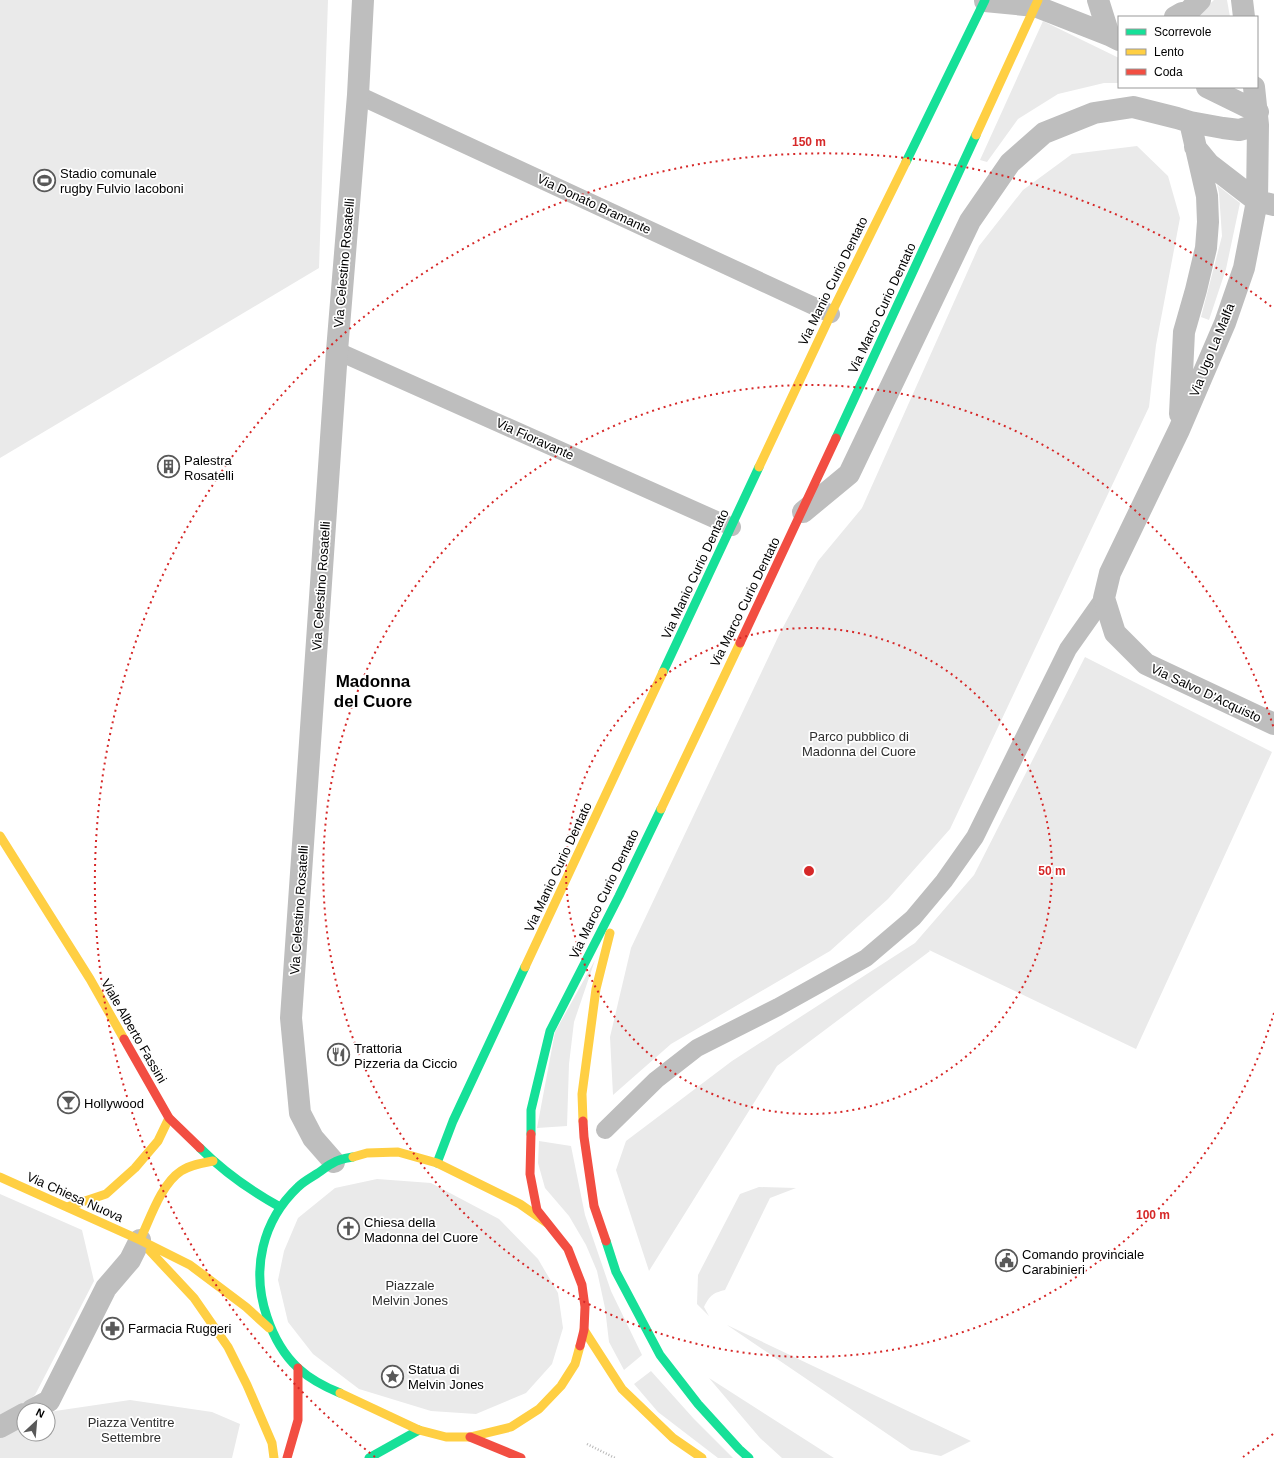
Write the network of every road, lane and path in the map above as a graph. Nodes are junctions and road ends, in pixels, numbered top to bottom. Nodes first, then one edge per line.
1 (363, 0) edge
2 (1098, 0) edge
3 (1200, 0) edge
4 (1242, 0) edge
5 (985, 1) edge
6 (1037, 3) edge
7 (1177, 16) edge
8 (1244, 16) edge
9 (1116, 36) edge
10 (1209, 88) edge
11 (1254, 88) edge
12 (358, 95) junction
13 (1258, 119) junction
14 (1190, 122) junction
15 (1195, 146) junction
16 (1266, 203) edge
17 (831, 314) junction
18 (337, 351) junction
19 (1179, 430) junction
20 (803, 512) junction
21 (732, 527) junction
22 (1104, 598) junction
23 (1274, 724) edge
24 (0, 836) edge
25 (619, 896) junction
26 (169, 1118) junction
27 (605, 1130) dead end
28 (213, 1161) junction
29 (334, 1162) junction
30 (437, 1163) junction
31 (0, 1177) edge
32 (67, 1207) junction
33 (280, 1207) junction
34 (547, 1223) junction
35 (140, 1240) junction
36 (271, 1330) junction
37 (584, 1330) junction
38 (298, 1368) junction
39 (47, 1402) edge
40 (16, 1418) edge
41 (0, 1427) edge
42 (419, 1430) junction
43 (470, 1437) junction
44 (587, 1444) dead end
45 (274, 1458) edge
46 (287, 1458) edge
47 (369, 1458) edge
48 (521, 1458) edge
49 (615, 1458) edge
50 (702, 1458) edge
51 (749, 1458) edge

1 - 12 street, Via Celestino Rosatelli
2 - 9 street
3 - 7 street
4 - 8 street
5 - 6 street
5 - 17 main road, Via Manio Curio Dentato
6 - 9 street
6 - 20 main road, Via Marco Curio Dentato
10 - 13 street
11 - 13 street, Via Ugo La Malfa
12 - 17 lane, Via Donato Bramante
12 - 18 street, Via Celestino Rosatelli
13 - 14 street
13 - 16 street, Via Ugo La Malfa
14 - 15 street
14 - 20 street
15 - 16 street
15 - 19 street
16 - 19 street, Via Ugo La Malfa
17 - 21 main road, Via Manio Curio Dentato
18 - 21 lane, Via Fioravante
18 - 29 street, Via Celestino Rosatelli
19 - 22 street, Via Ugo La Malfa
20 - 25 main road, Via Marco Curio Dentato
21 - 30 main road, Via Manio Curio Dentato
22 - 23 street, Via Salvo D'Acquisto
22 - 27 lane
24 - 26 main road, Viale Alberto Fassini
25 - 34 main road, Via Marco Curio Dentato
25 - 51 main road
26 - 28 main road, Viale Alberto Fassini
26 - 32 main road
28 - 33 main road, Viale Alberto Fassini
28 - 35 main road
29 - 30 main road
29 - 33 main road
30 - 34 main road
31 - 32 main road, Via Chiesa Nuova
32 - 35 main road, Via Chiesa Nuova
33 - 36 main road
34 - 37 main road
35 - 36 main road, Via Chiesa Nuova
35 - 39 street
35 - 45 main road
36 - 38 main road
37 - 43 main road
37 - 50 main road
38 - 42 main road
38 - 46 main road
40 - 41 street
42 - 43 main road
42 - 47 main road
43 - 48 main road
44 - 49 path

